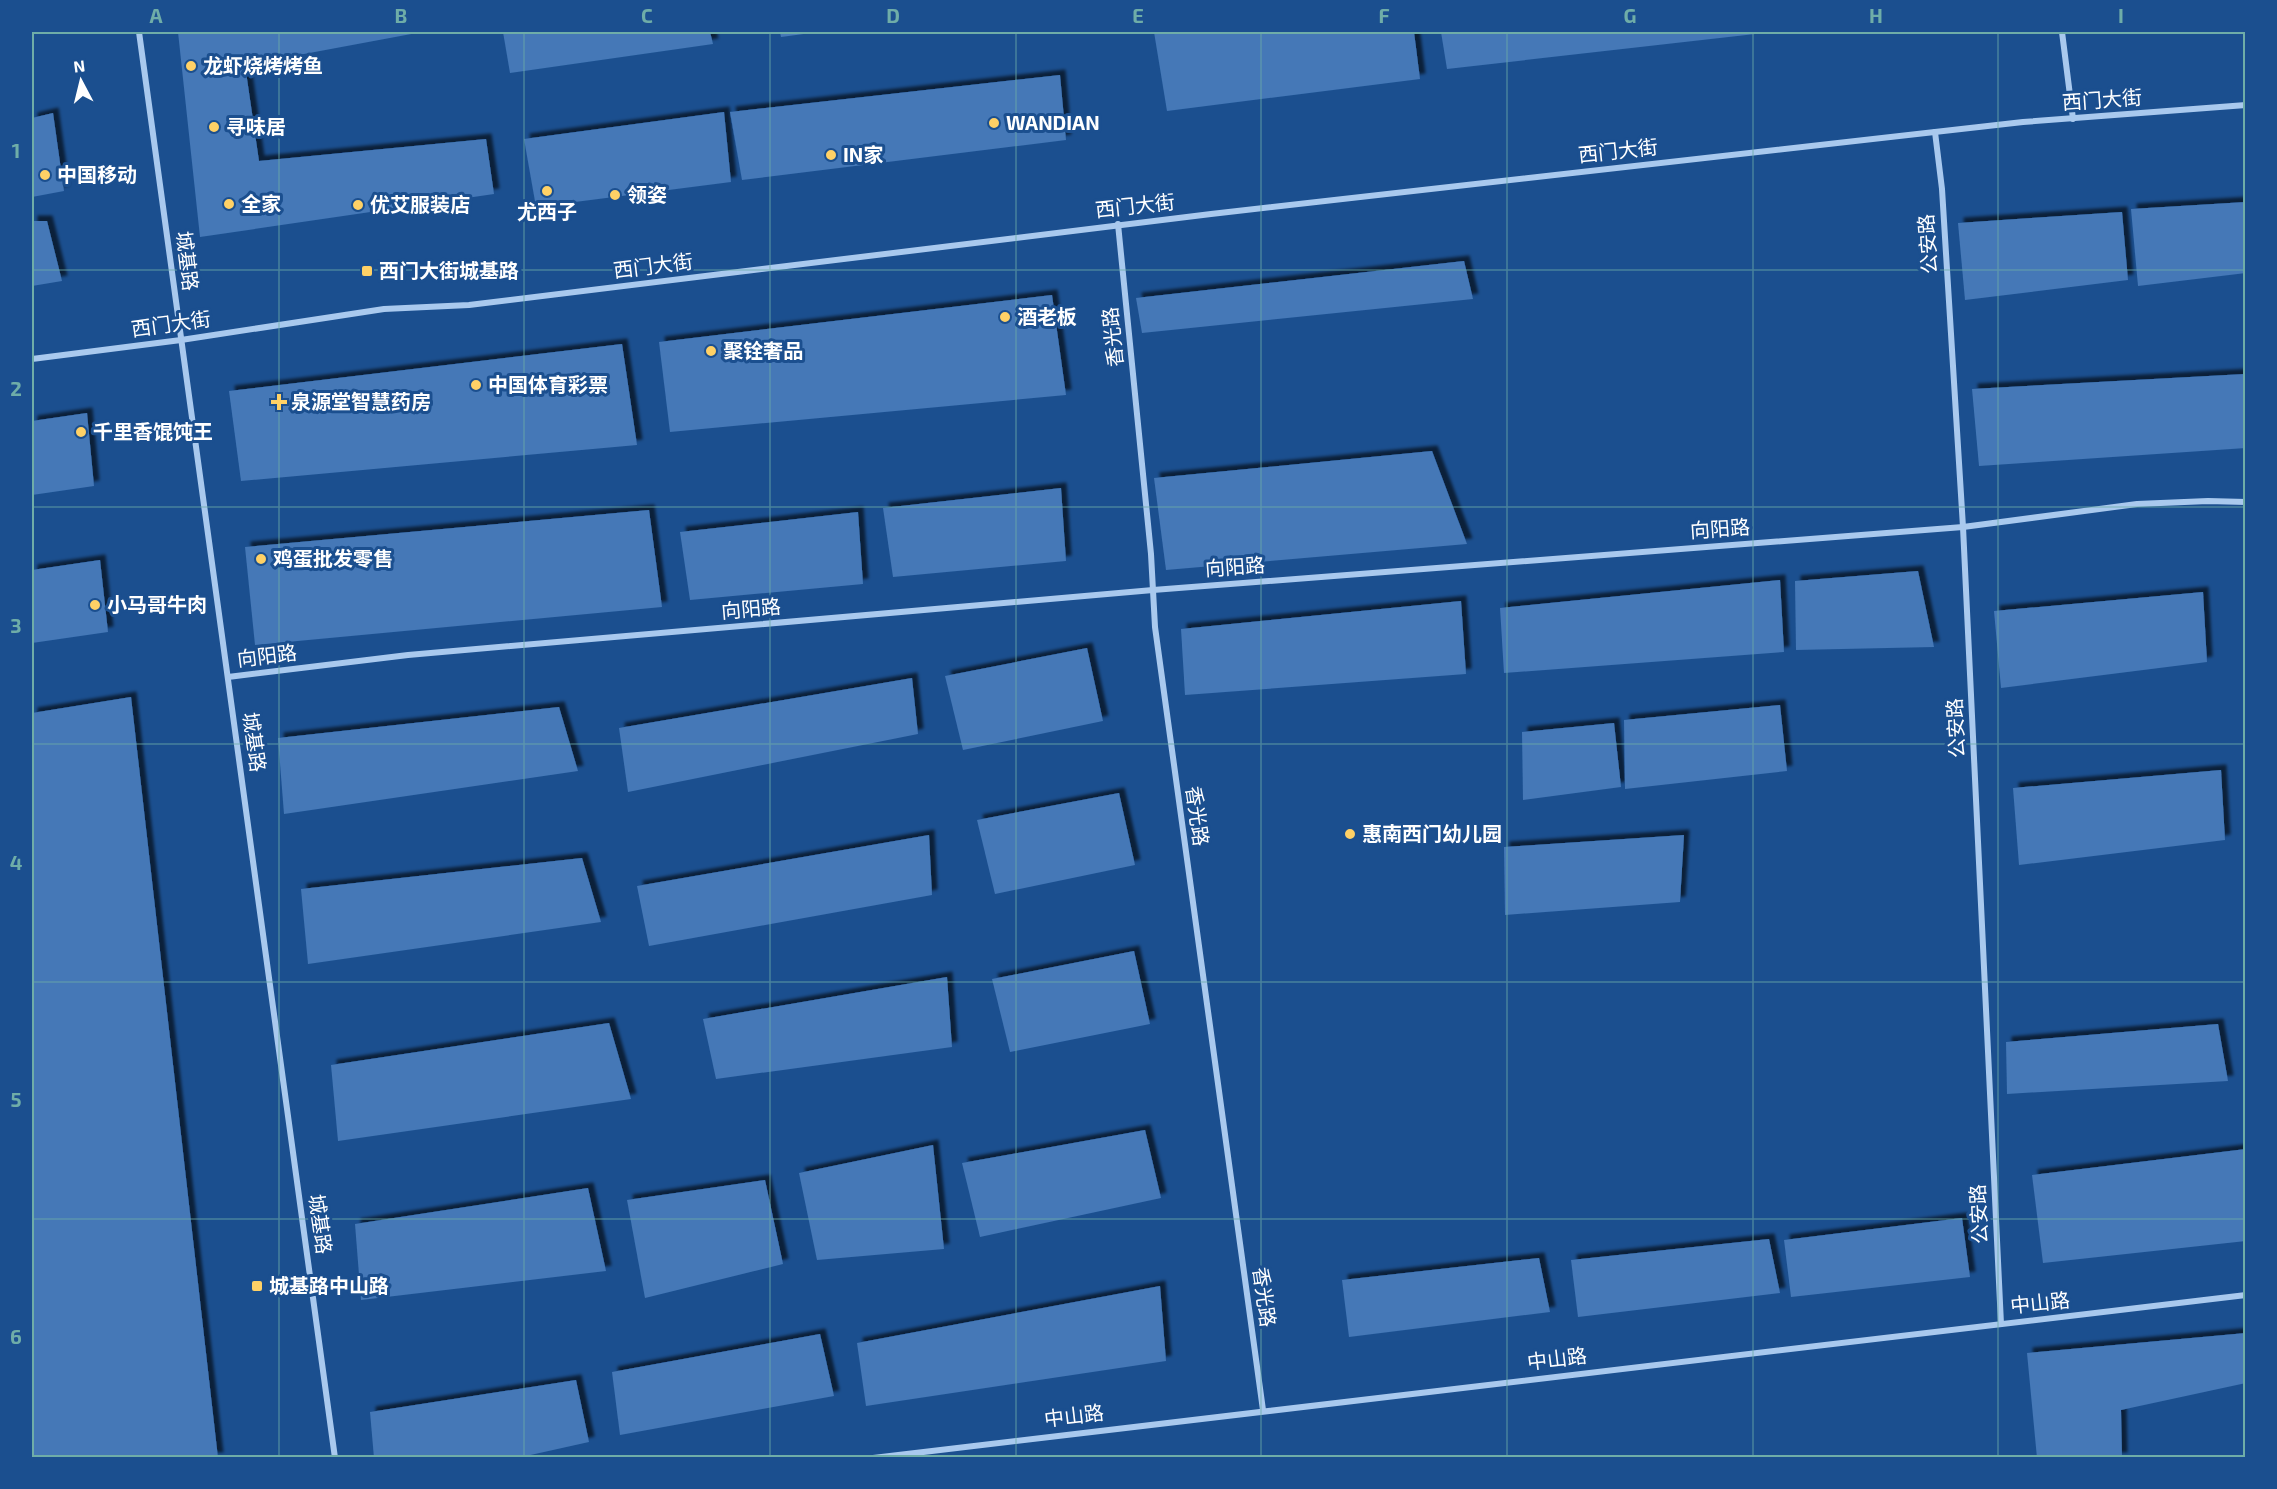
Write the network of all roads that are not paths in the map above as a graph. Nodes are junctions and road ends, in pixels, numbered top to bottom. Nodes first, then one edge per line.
1 (139, 32) edge
2 (2062, 32) edge
3 (2246, 105) edge
4 (2073, 119) junction
5 (1935, 132) junction
6 (1118, 224) junction
7 (181, 340) junction
8 (32, 359) edge
9 (2246, 502) edge
10 (1963, 527) junction
11 (1153, 590) junction
12 (228, 677) junction
13 (2246, 1295) edge
14 (2001, 1324) junction
15 (1263, 1410) junction
16 (335, 1458) edge
17 (873, 1458) edge

1 - 7 street, 城基路
2 - 4 street
3 - 4 street, 西门大街
4 - 5 street, 西门大街
5 - 6 street, 西门大街
5 - 10 street, 公安路
6 - 7 street, 西门大街
6 - 11 street, 香光路
7 - 8 street, 西门大街
7 - 12 street, 城基路
9 - 10 street, 向阳路
10 - 11 street, 向阳路
10 - 14 street, 公安路
11 - 12 street, 向阳路
11 - 15 street, 香光路
12 - 16 street, 城基路
13 - 14 street, 中山路
14 - 15 street, 中山路
15 - 17 street, 中山路

